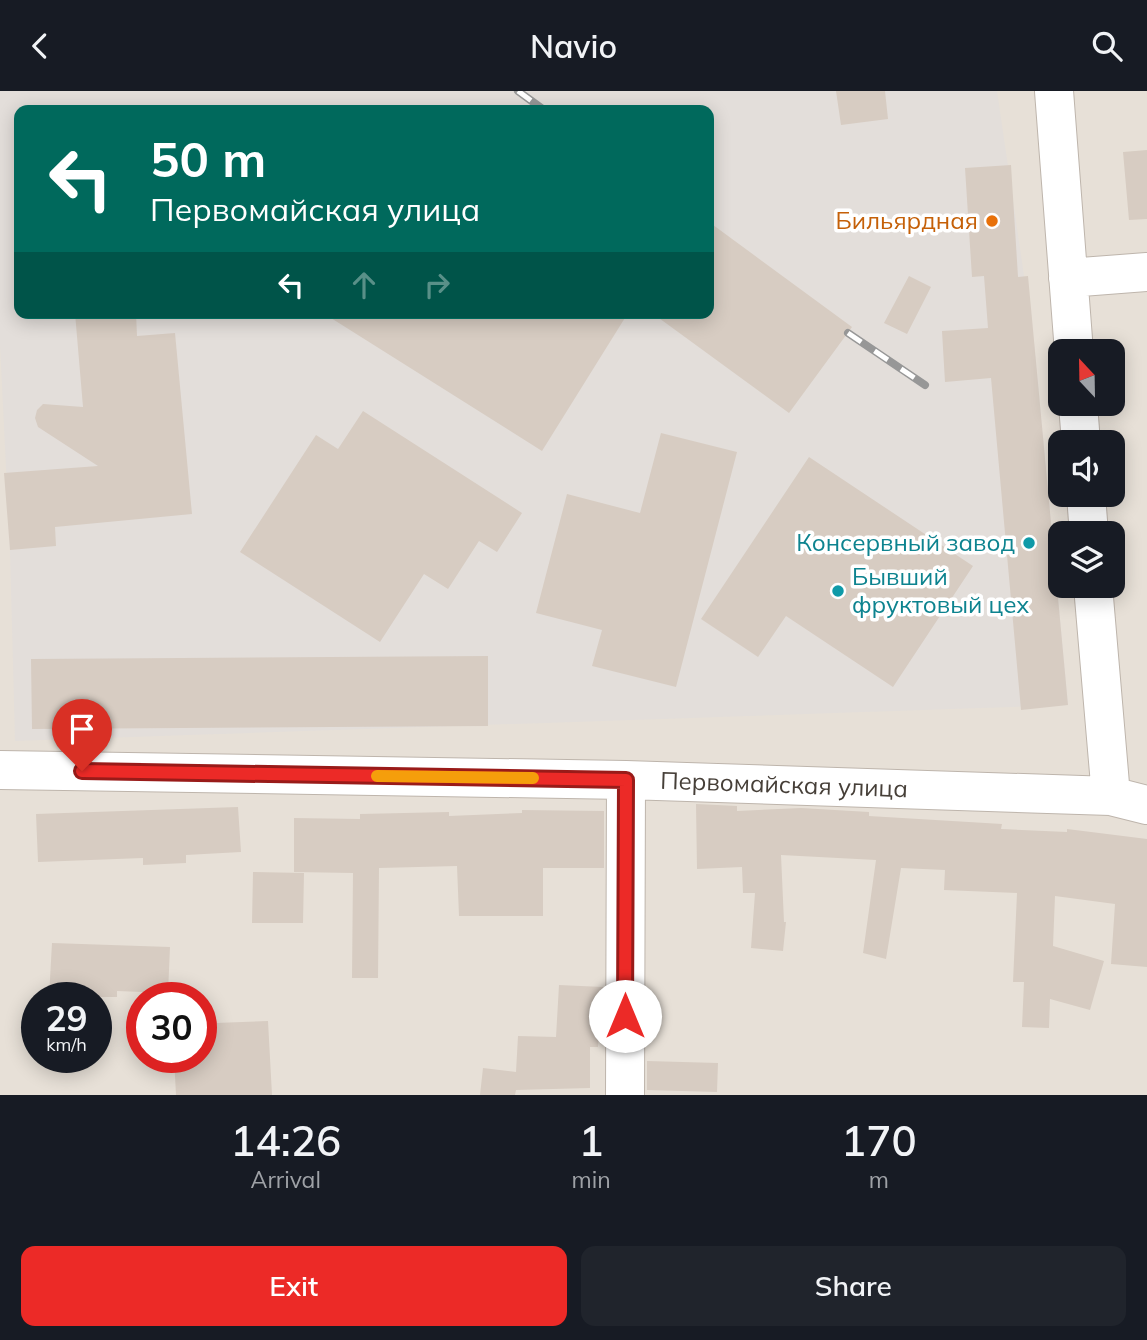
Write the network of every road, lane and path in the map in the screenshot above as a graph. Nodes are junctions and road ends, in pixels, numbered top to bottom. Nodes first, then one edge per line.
1 (1054, 91) edge
2 (1147, 272) edge
3 (1068, 278) junction
4 (1073, 339) edge
5 (1095, 598) edge
6 (0, 770) edge
7 (626, 780) junction
8 (1129, 801) edge
9 (625, 1095) edge

1 - 3 street
2 - 3 street
3 - 4 street
5 - 8 street
6 - 7 street, Первомайская улица
7 - 8 street, Первомайская улица
7 - 9 street

